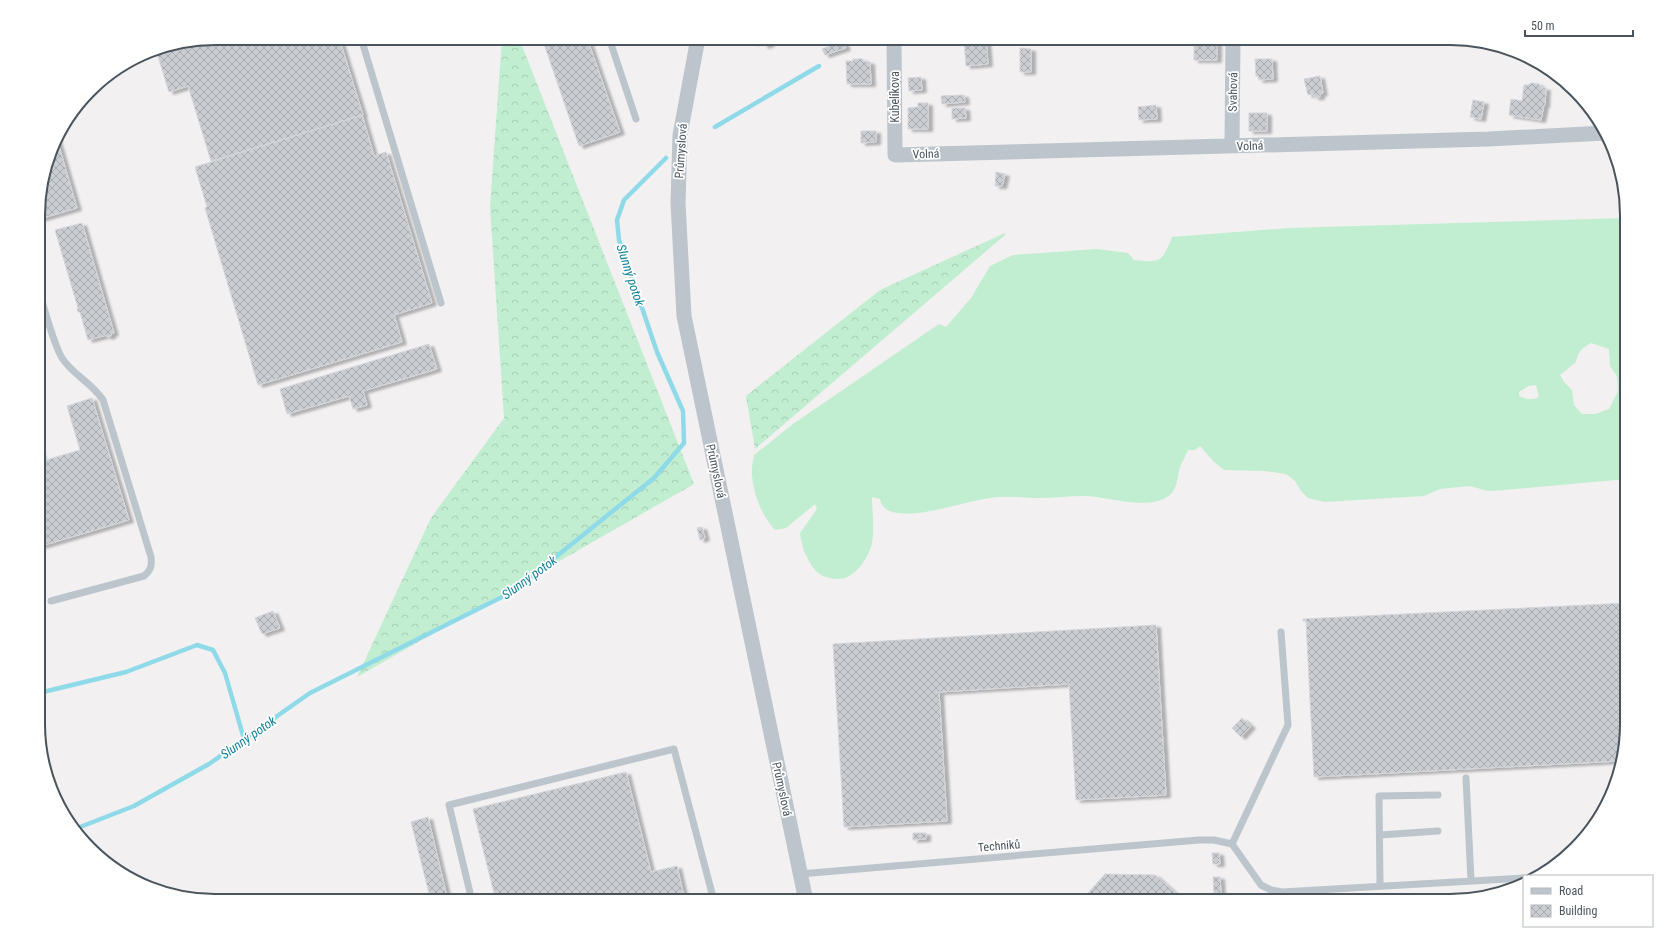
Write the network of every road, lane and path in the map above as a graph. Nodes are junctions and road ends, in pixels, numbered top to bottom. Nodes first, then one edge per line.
1 (363, 45) edge
2 (610, 45) edge
3 (697, 45) edge
4 (894, 45) edge
5 (1233, 45) edge
6 (636, 119) dead end
7 (1599, 133) edge
8 (1232, 146) junction
9 (894, 155) joint
10 (440, 303) dead end
11 (45, 307) edge
12 (51, 601) dead end
13 (1281, 632) dead end
14 (1466, 778) dead end
15 (1438, 795) dead end
16 (1438, 831) dead end
17 (1380, 835) junction
18 (1232, 844) junction
19 (800, 874) junction
20 (1521, 878) edge
21 (1471, 881) junction
22 (1380, 886) junction
23 (470, 894) edge
24 (712, 894) edge
25 (804, 894) edge

1 - 10 lane
2 - 6 lane
3 - 19 street, Průmyslová
4 - 9 street, Kubelíkova
5 - 8 street, Svahová
7 - 8 street, Volná
8 - 9 street, Volná
11 - 12 lane
13 - 18 lane
14 - 21 lane
15 - 17 lane
16 - 17 lane
17 - 22 lane
18 - 19 lane, Techniků
18 - 22 lane
19 - 25 street, Průmyslová
20 - 21 lane
21 - 22 lane
23 - 24 lane

